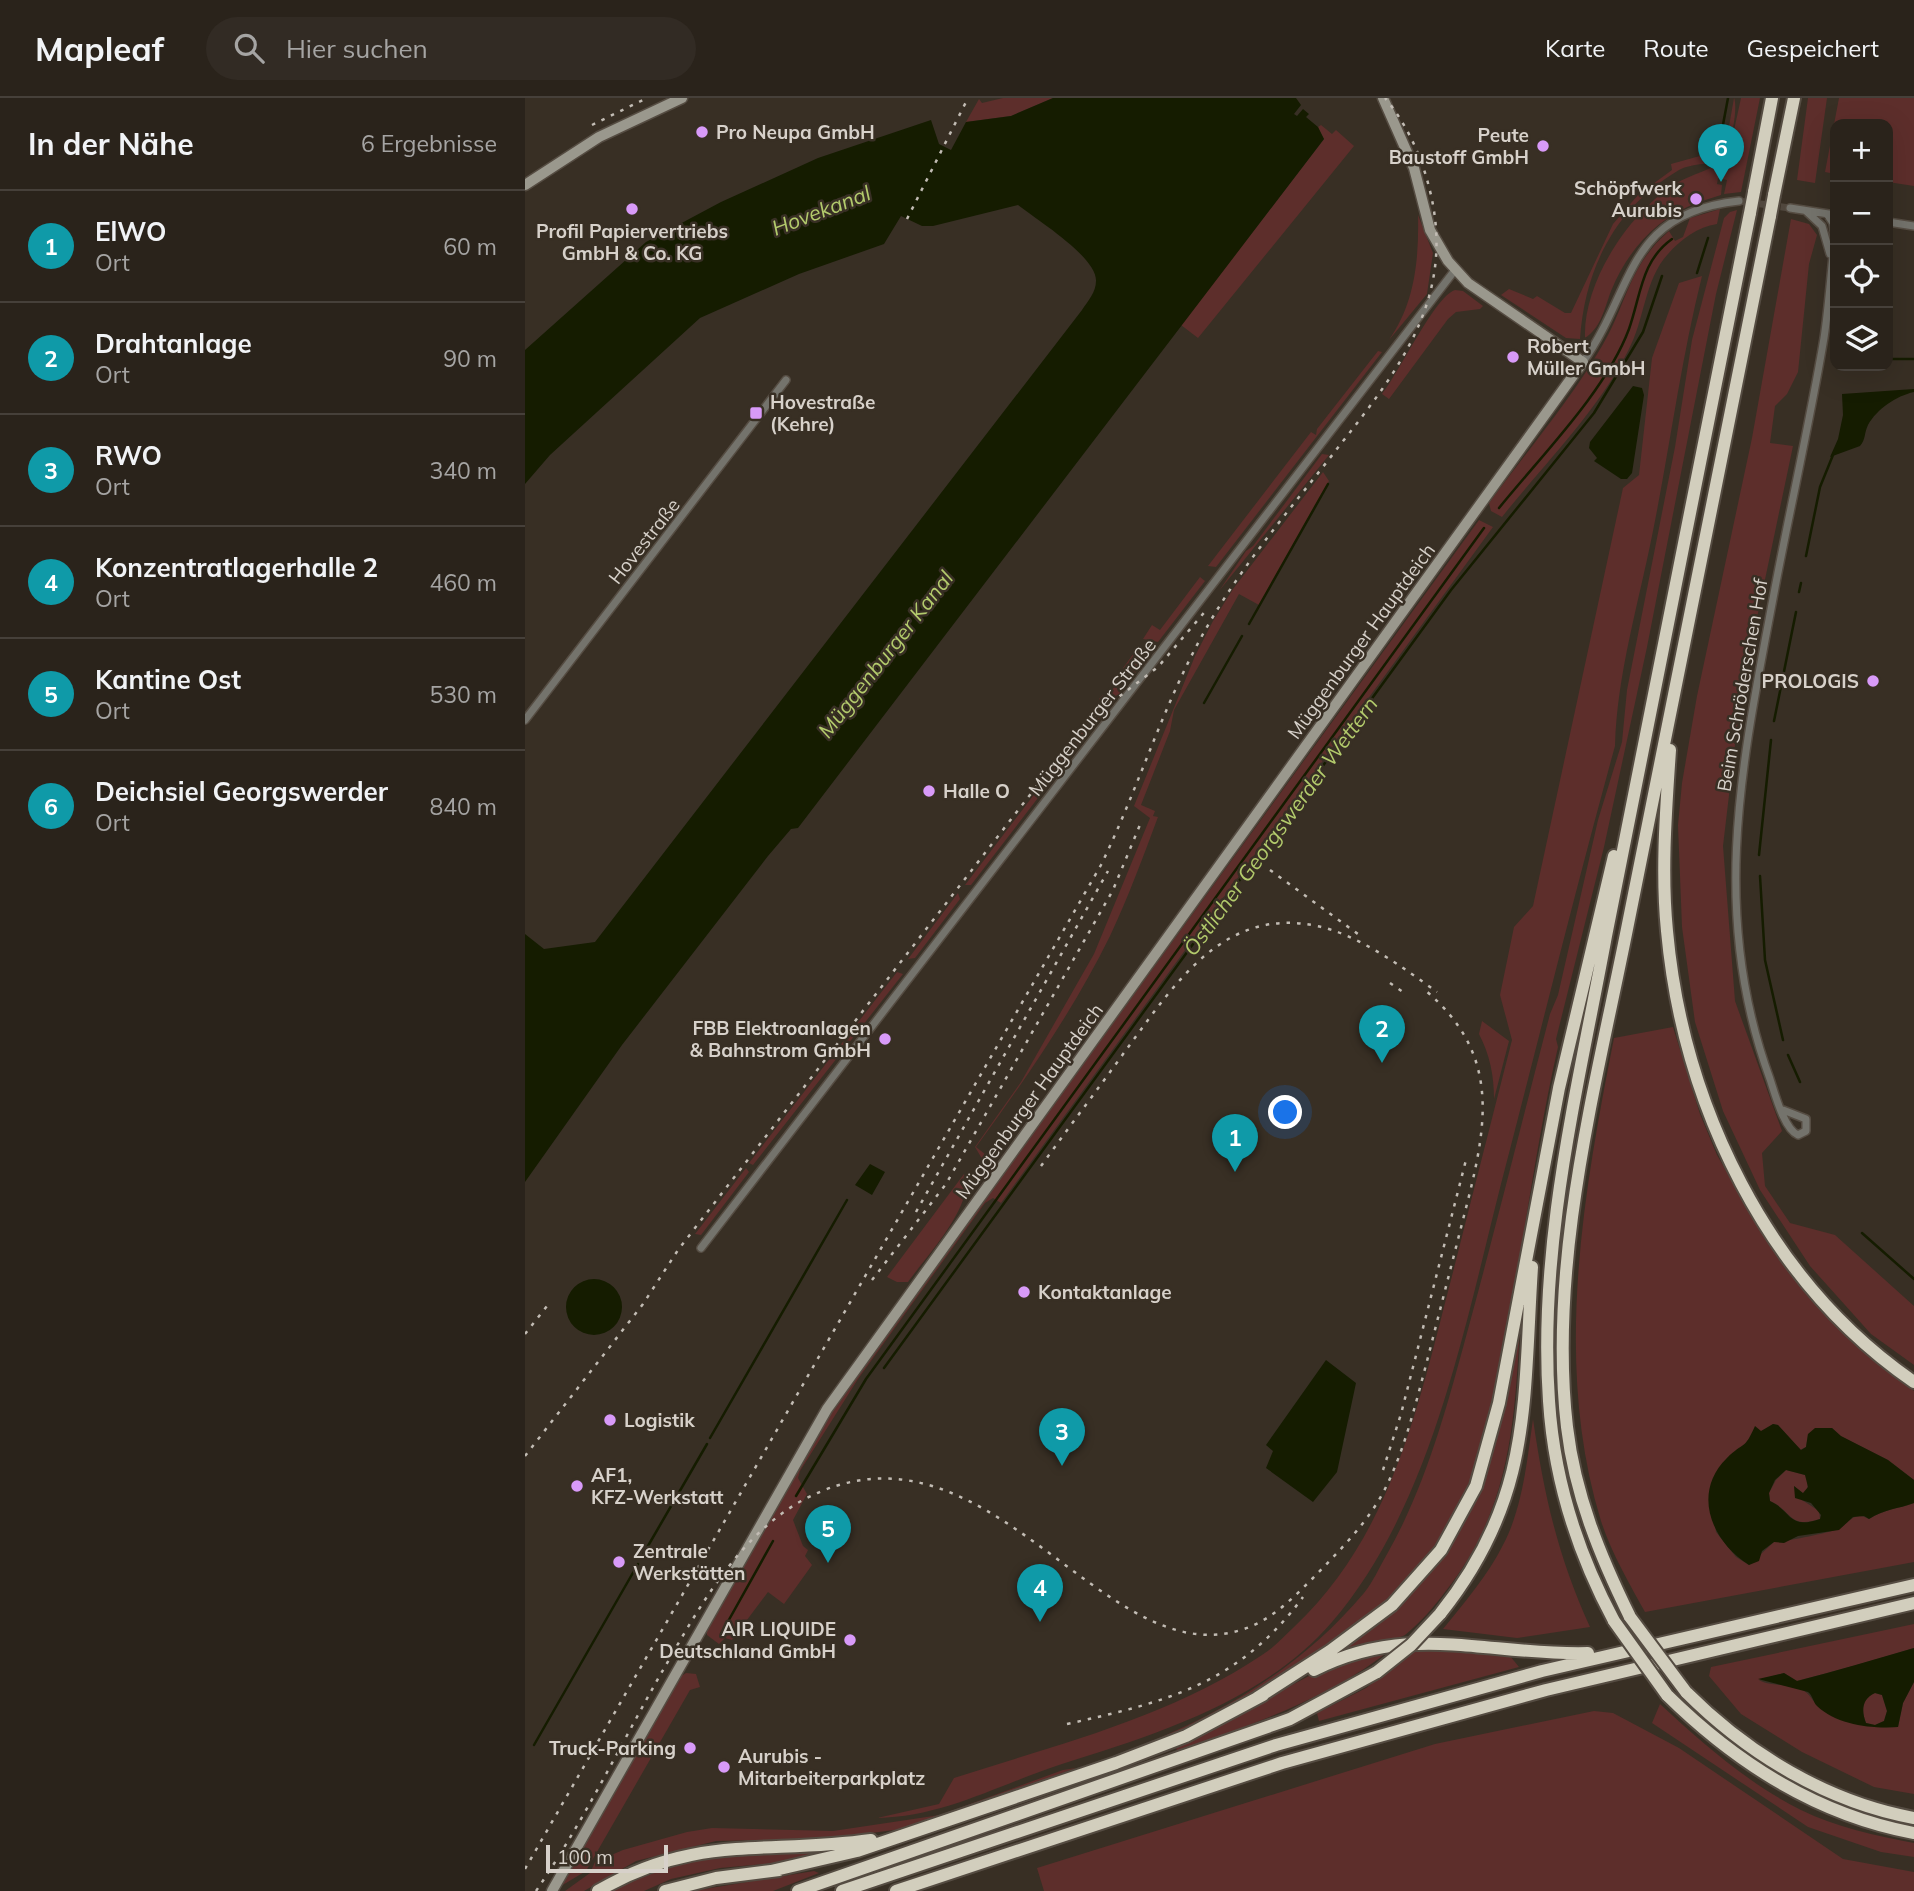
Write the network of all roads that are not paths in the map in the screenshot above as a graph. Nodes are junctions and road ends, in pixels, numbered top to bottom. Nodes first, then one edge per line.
1 (682, 98) edge
2 (1383, 98) edge
3 (1772, 98) edge
4 (1794, 98) edge
5 (525, 185) edge
6 (1739, 201) tunnel mouth
7 (1790, 208) tunnel mouth
8 (1806, 211) junction
9 (1830, 214) edge
10 (1893, 223) edge
11 (1914, 226) edge
12 (1830, 256) edge
13 (1455, 271) junction
14 (1830, 282) edge
15 (1583, 362) junction
16 (786, 380) dead end
17 (1672, 711) junction
18 (525, 720) edge
19 (1638, 767) junction
20 (1783, 1110) dead end
21 (1534, 1222) junction
22 (701, 1248) dead end
23 (1914, 1382) edge
24 (1914, 1585) edge
25 (1914, 1603) edge
26 (1615, 1653) junction
27 (1257, 1698) junction
28 (1914, 1818) edge
29 (1914, 1833) edge
30 (899, 1836) junction
31 (887, 1858) junction
32 (771, 1871) junction
33 (552, 1891) edge
34 (598, 1891) edge
35 (665, 1891) edge
36 (798, 1891) edge
37 (842, 1891) edge
38 (896, 1891) edge

1 - 5 street
2 - 13 street
3 - 19 highway, bridge
4 - 17 highway, bridge
6 - 15 street
7 - 8 street
8 - 9 street
8 - 12 street, Beim Schröderschen Hof
10 - 11 street
13 - 15 street
13 - 22 street, Müggenburger Straße
14 - 20 street, Beim Schröderschen Hof
15 - 33 street, Müggenburger Hauptdeich
16 - 18 street, Hovestraße
17 - 23 highway
17 - 28 highway, bridge
19 - 21 highway
19 - 29 highway, bridge
21 - 27 highway
21 - 31 highway, bridge
24 - 26 highway
25 - 38 highway
26 - 27 highway
26 - 37 highway
27 - 30 highway
30 - 32 highway
30 - 34 highway
31 - 32 highway
31 - 36 highway
32 - 35 highway

